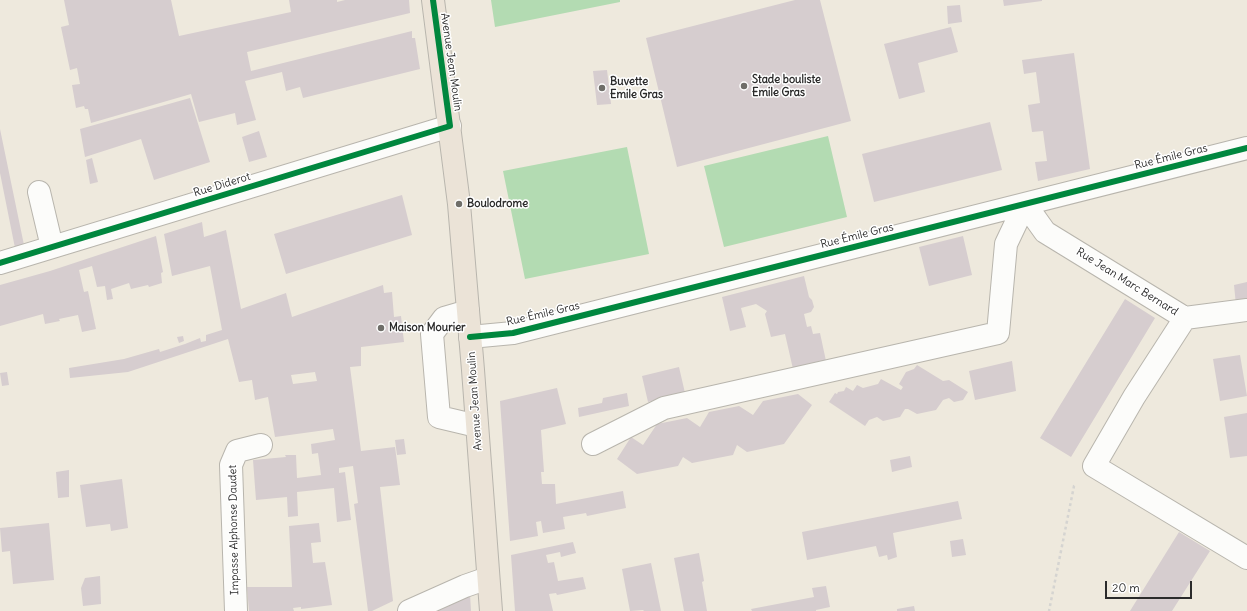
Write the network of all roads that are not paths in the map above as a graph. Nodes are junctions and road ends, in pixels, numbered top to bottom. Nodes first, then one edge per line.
1 (433, 0) edge
2 (450, 126) junction
3 (1247, 148) edge
4 (39, 192) dead end
5 (1025, 204) junction
6 (52, 247) junction
7 (0, 263) edge
8 (1247, 310) edge
9 (468, 311) junction
10 (1185, 318) junction
11 (470, 337) junction
12 (477, 426) junction
13 (593, 444) dead end
14 (261, 445) dead end
15 (1247, 558) edge
16 (488, 578) junction
17 (236, 611) edge
18 (409, 611) edge
19 (490, 611) edge

1 - 2 main road, Avenue Jean Moulin
2 - 6 street, Rue Diderot
2 - 9 main road, Avenue Jean Moulin
3 - 5 street, Rue Émile Gras
4 - 6 street
5 - 10 street, Rue Jean Marc Bernard
5 - 11 street, Rue Émile Gras
5 - 13 street
6 - 7 street, Rue Diderot
8 - 10 street, Rue Jean Marc Bernard
9 - 11 main road, Avenue Jean Moulin
9 - 12 street
10 - 15 street
11 - 12 main road, Avenue Jean Moulin
12 - 16 main road, Avenue Jean Moulin
14 - 17 street, Impasse Alphonse Daudet
16 - 18 street
16 - 19 main road, Avenue Jean Moulin

